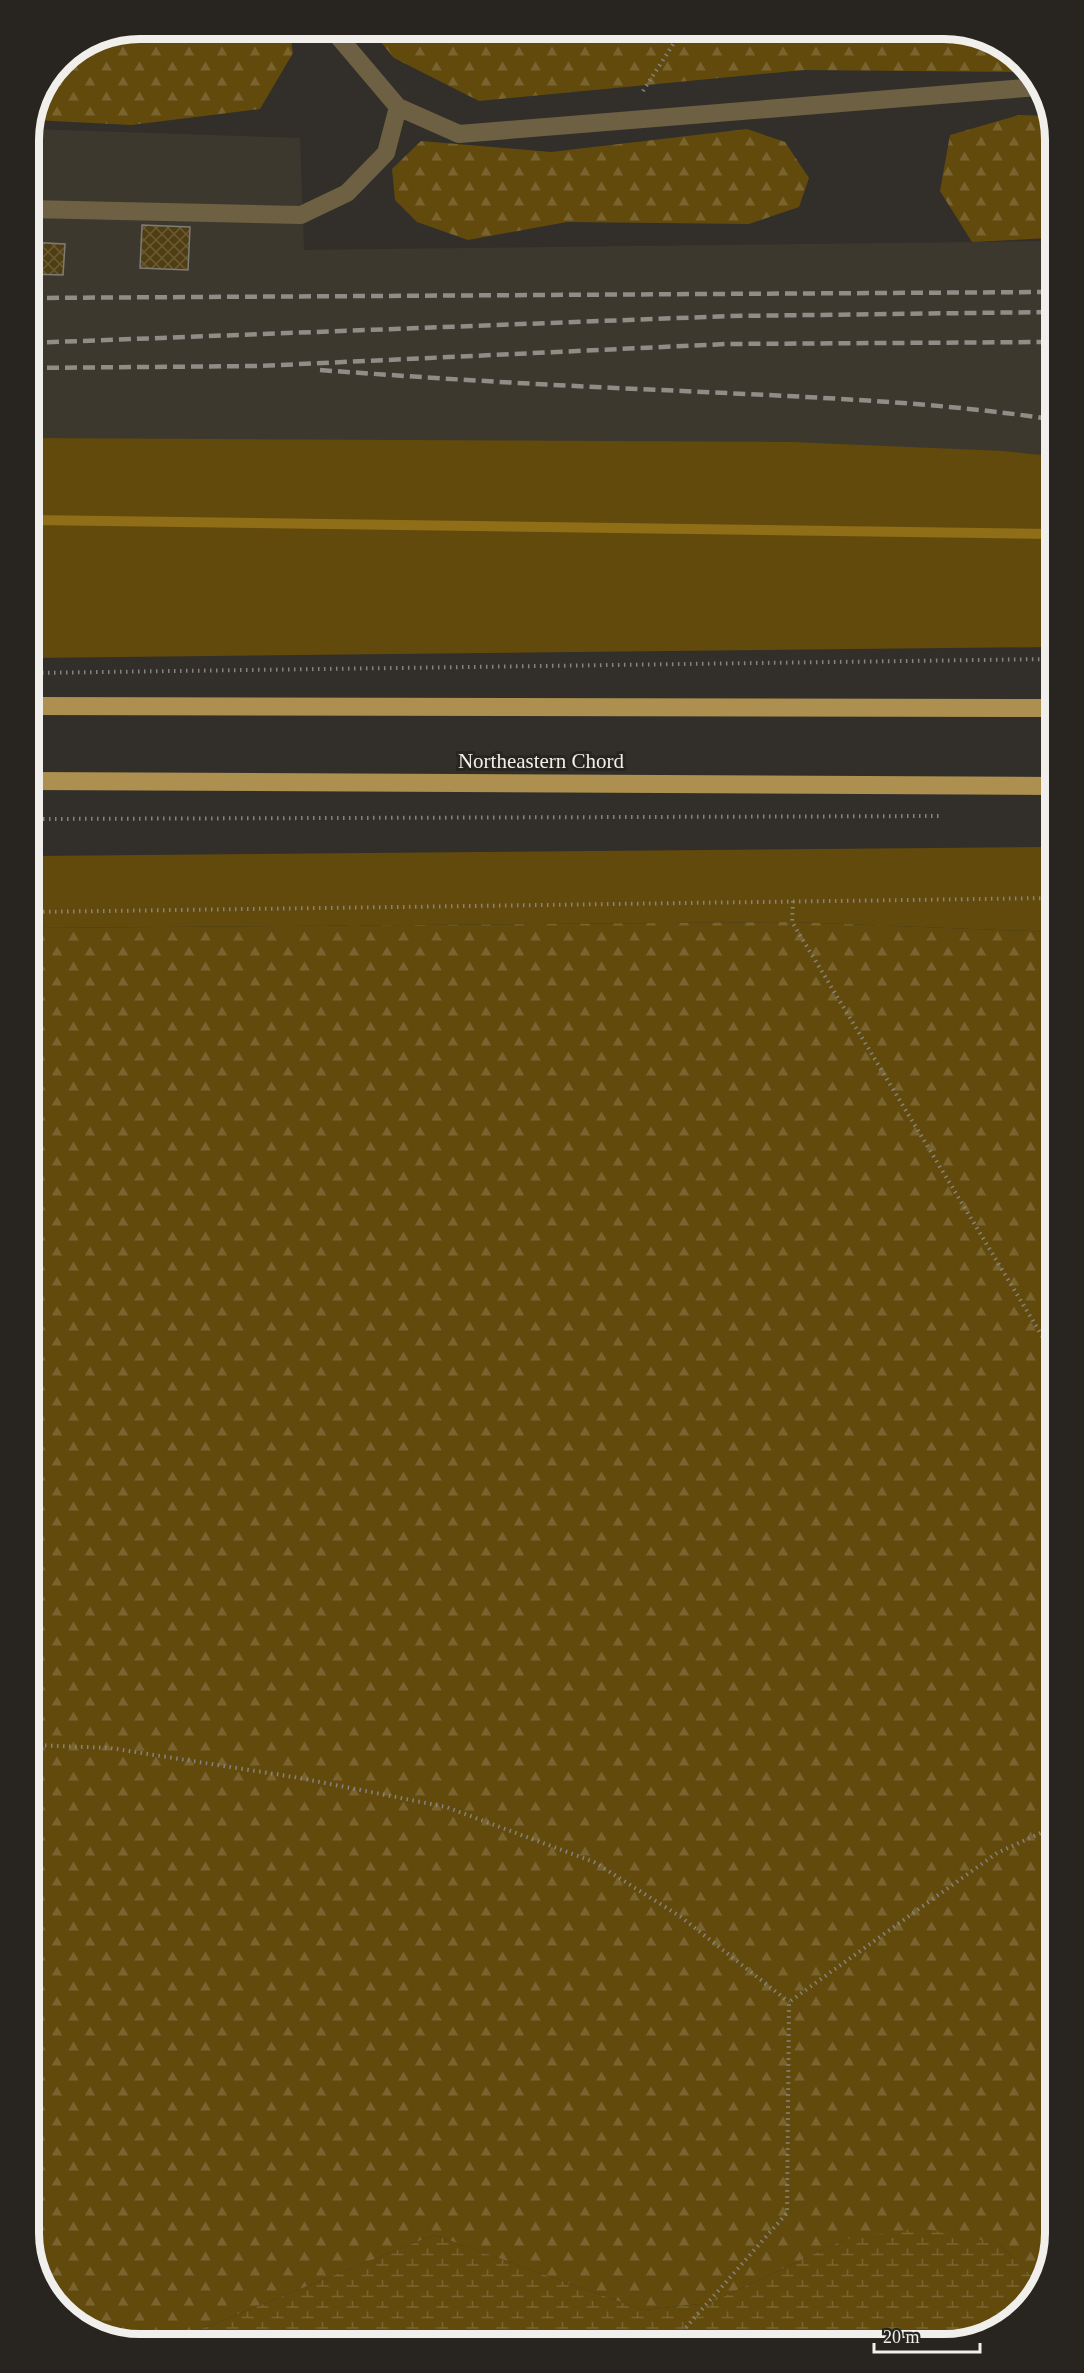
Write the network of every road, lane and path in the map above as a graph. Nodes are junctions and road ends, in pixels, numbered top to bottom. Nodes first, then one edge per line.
1 (341, 39) edge
2 (677, 39) edge
3 (1030, 88) edge
4 (398, 106) junction
5 (624, 122) junction
6 (39, 209) edge
7 (1045, 659) edge
8 (39, 673) edge
9 (39, 706) edge
10 (1045, 708) edge
11 (39, 781) edge
12 (1045, 786) edge
13 (945, 816) dead end
14 (39, 819) edge
15 (1045, 898) edge
16 (793, 901) junction
17 (39, 912) edge
18 (1045, 1341) edge
19 (39, 1745) edge
20 (1045, 1831) edge
21 (789, 2002) junction
22 (681, 2334) edge

1 - 4 lane
2 - 5 path
3 - 5 lane
4 - 5 lane
4 - 6 lane
7 - 8 path
9 - 10 main road
11 - 12 main road, Northeastern Chord
13 - 14 path
15 - 16 path
16 - 17 path
16 - 18 path
19 - 21 path
20 - 21 path
21 - 22 path

